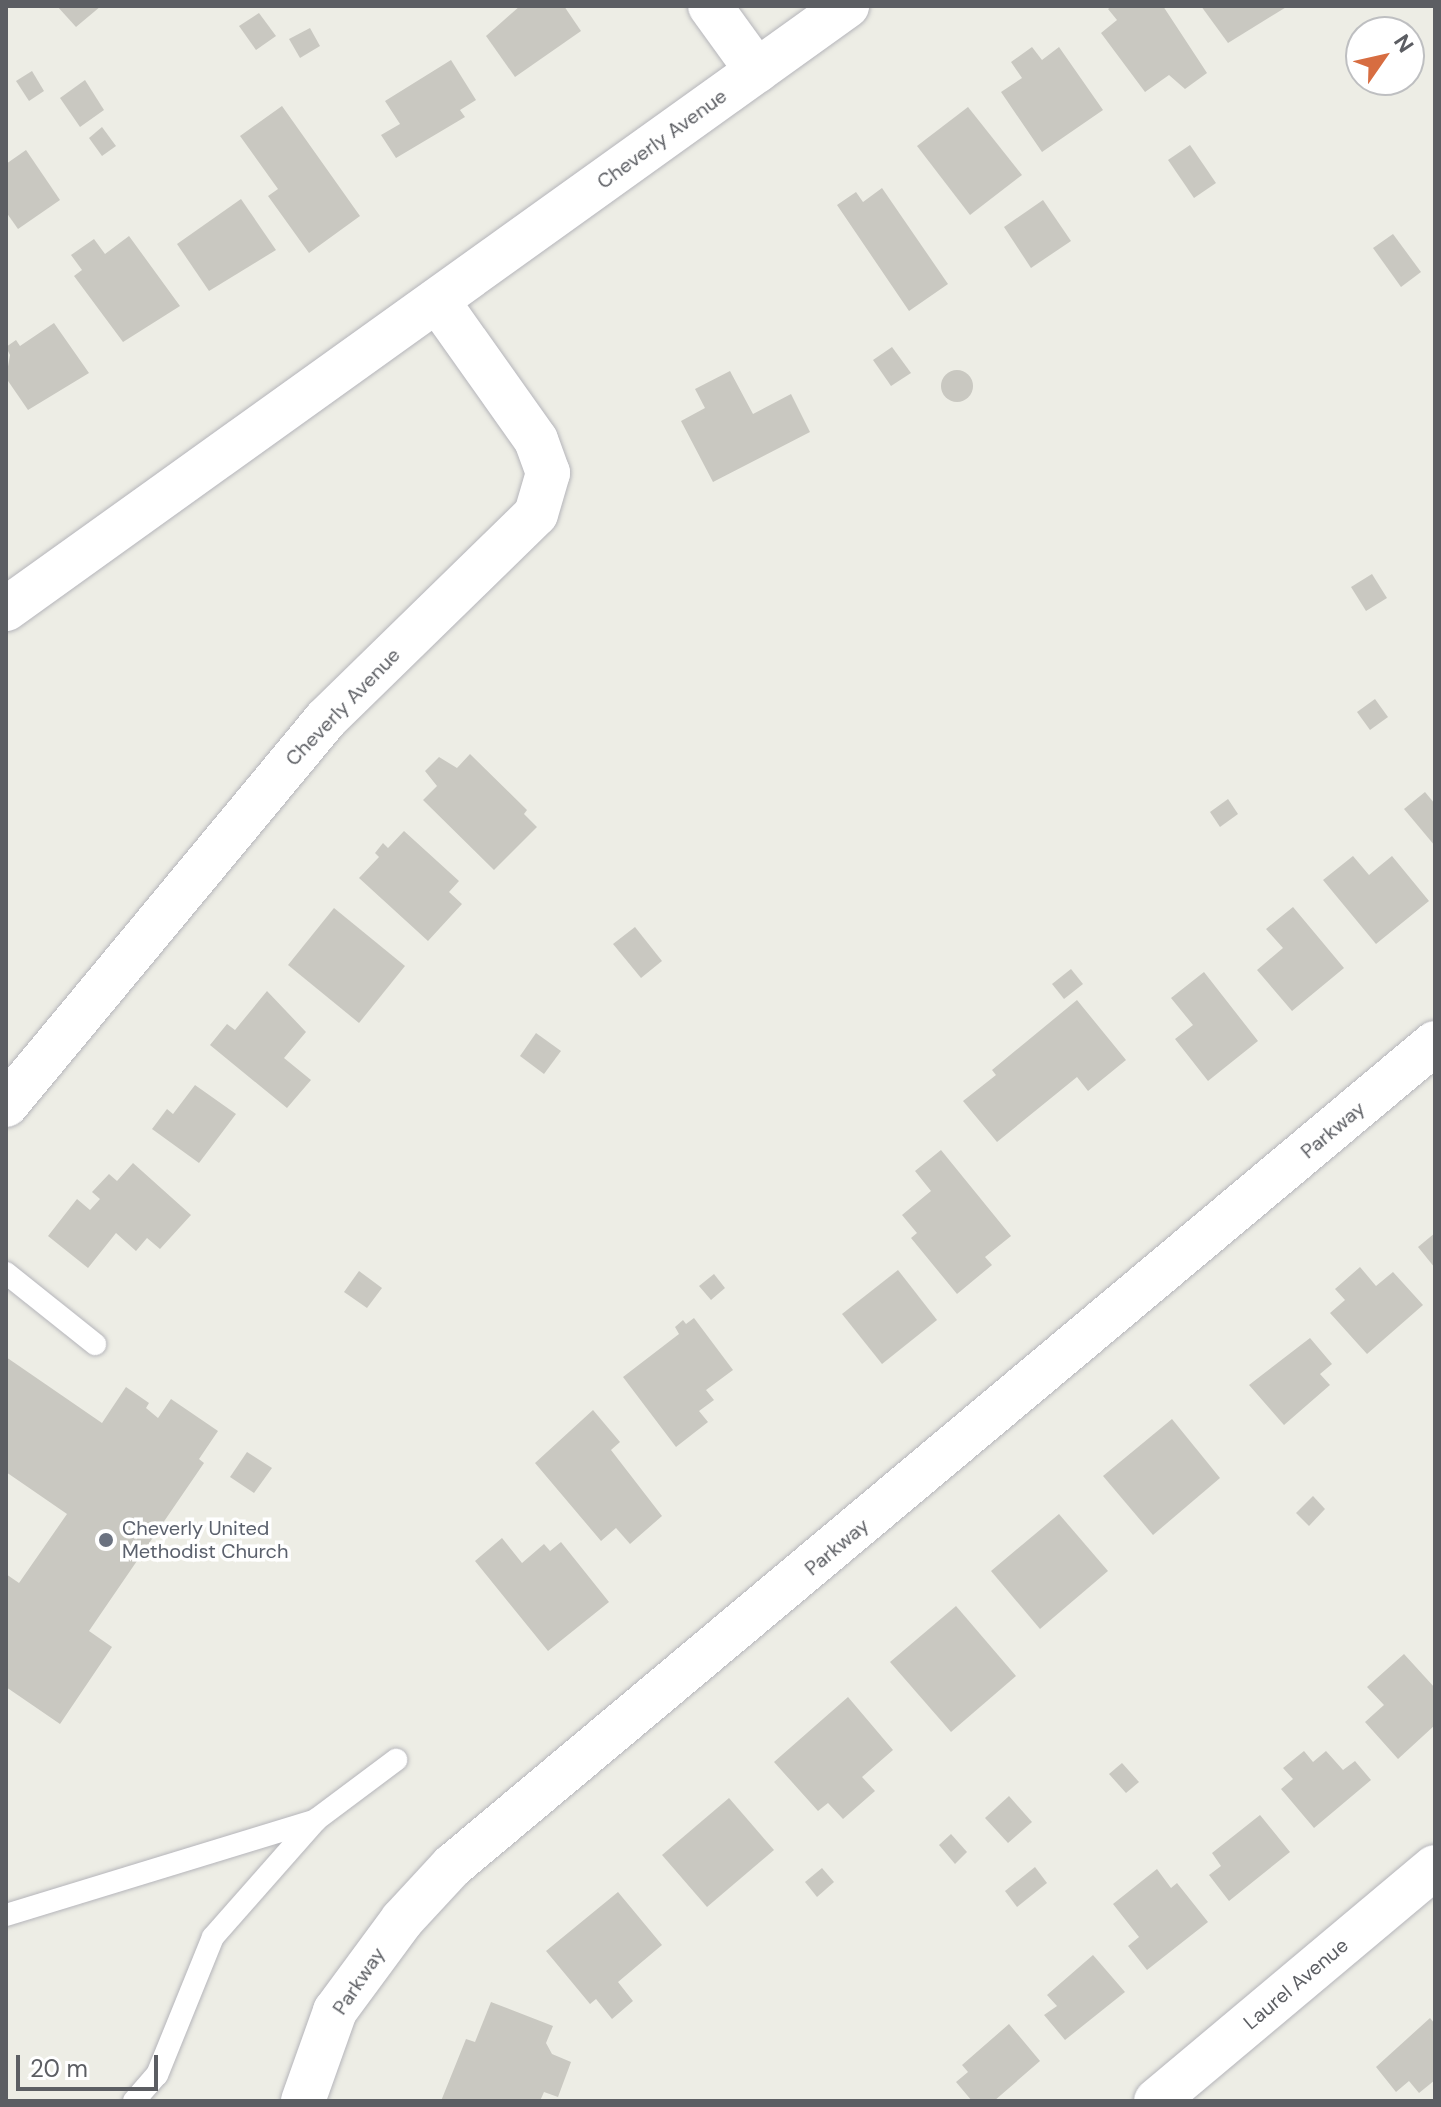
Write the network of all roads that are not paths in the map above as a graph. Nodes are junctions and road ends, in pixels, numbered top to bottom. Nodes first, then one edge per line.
1 (710, 6) edge
2 (847, 6) edge
3 (757, 71) junction
4 (437, 300) junction
5 (6, 609) edge
6 (1435, 1043) edge
7 (6, 1105) edge
8 (6, 1273) edge
9 (95, 1344) dead end
10 (396, 1760) dead end
11 (317, 1819) junction
12 (1435, 1867) edge
13 (6, 1915) edge
14 (134, 2101) edge
15 (303, 2101) edge
16 (1156, 2101) edge

1 - 3 street
2 - 3 street, Cheverly Avenue
3 - 4 street, Cheverly Avenue
4 - 5 street, Cheverly Avenue
4 - 7 street, Cheverly Avenue
6 - 15 street, Parkway
8 - 9 lane
10 - 11 lane
11 - 13 lane
11 - 14 lane
12 - 16 street, Laurel Avenue

